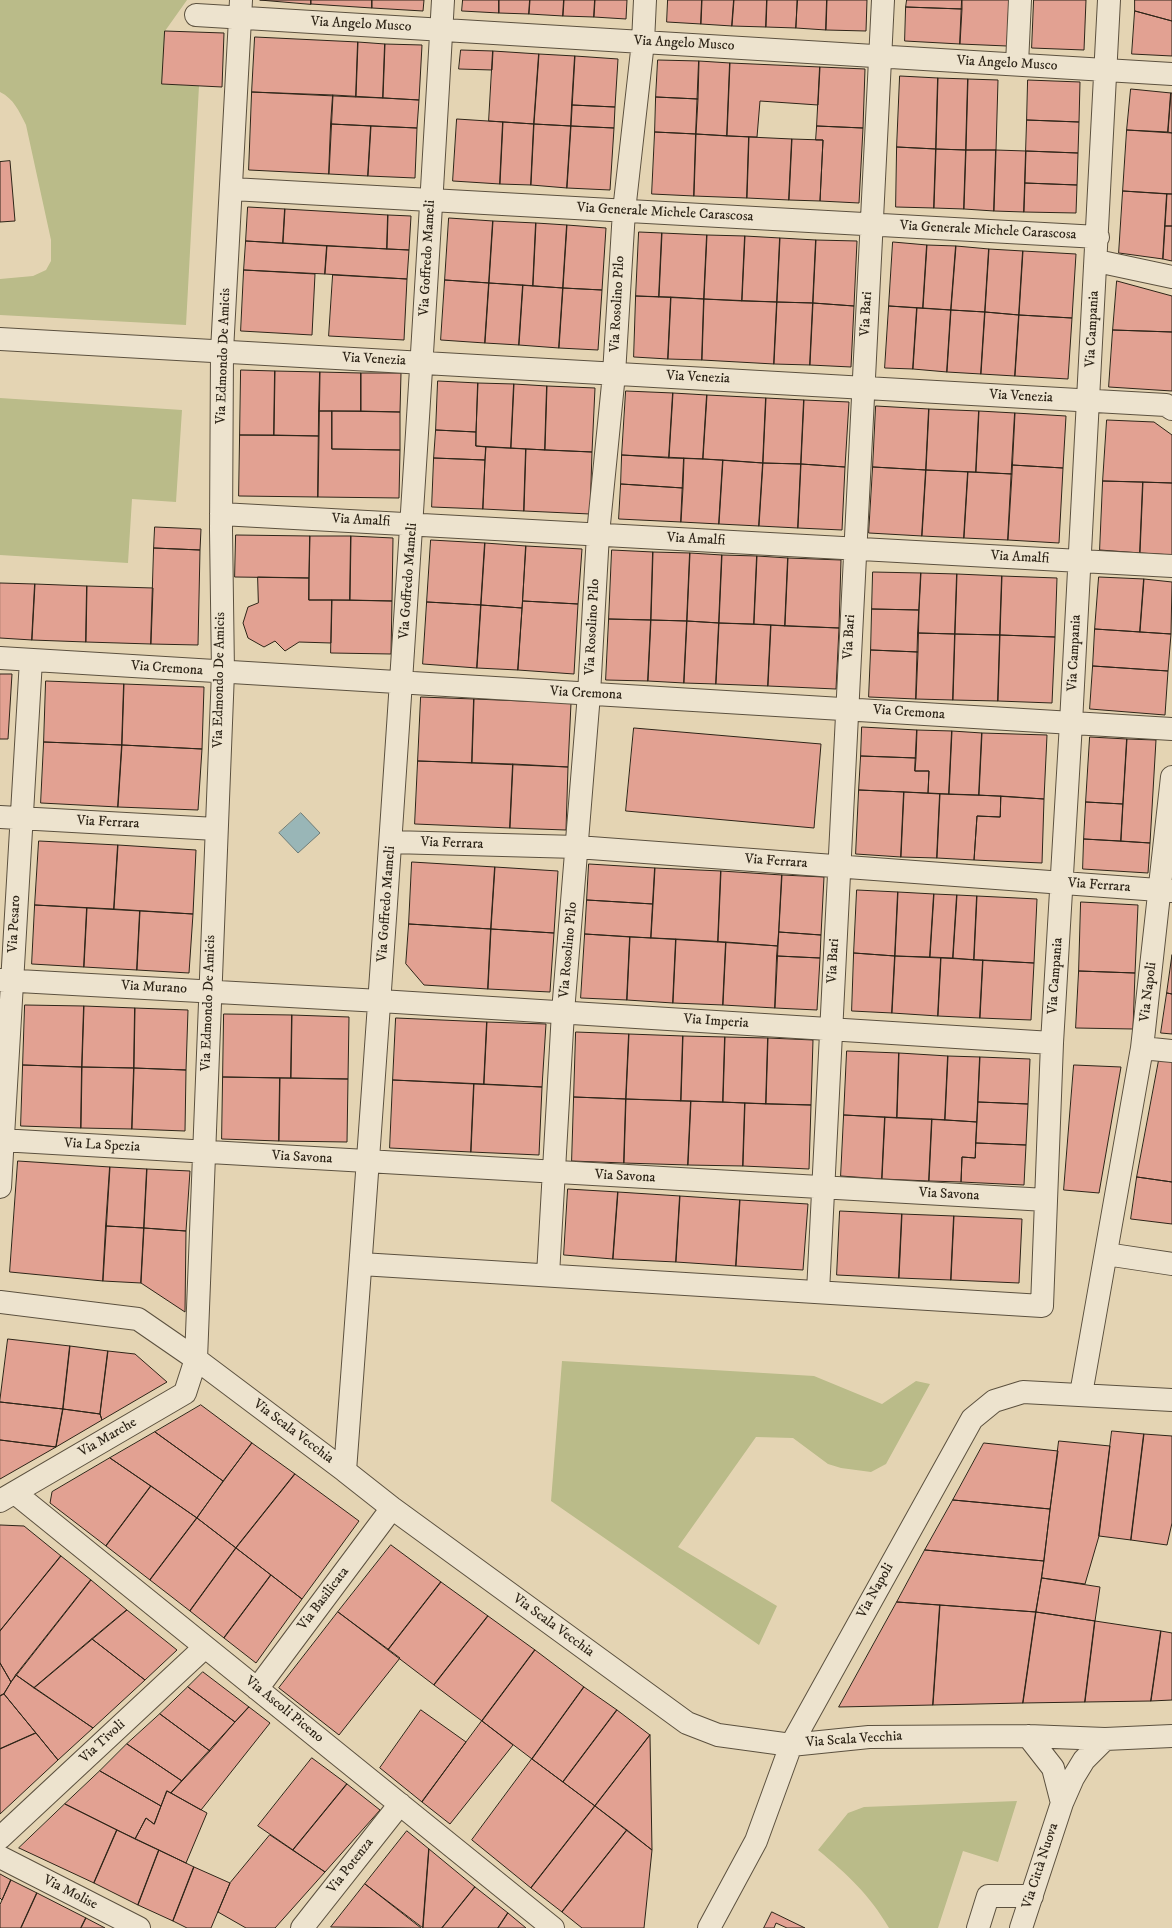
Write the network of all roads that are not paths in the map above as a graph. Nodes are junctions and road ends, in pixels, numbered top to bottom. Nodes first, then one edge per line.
1 (443, 0) edge
2 (645, 0) edge
3 (883, 0) edge
4 (1020, 0) edge
5 (1109, 0) edge
6 (240, 9) edge
7 (196, 15) dead end
8 (441, 30) junction
9 (642, 42) junction
10 (880, 56) junction
11 (1017, 64) junction
12 (1107, 70) junction
13 (1172, 74) edge
14 (232, 189) junction
15 (431, 201) junction
16 (624, 211) junction
17 (872, 225) junction
18 (1098, 237) junction
19 (1097, 261) junction
20 (1172, 277) edge
21 (0, 339) edge
22 (222, 351) junction
23 (422, 363) junction
24 (614, 374) junction
25 (863, 388) junction
26 (1089, 401) junction
27 (1172, 408) edge
28 (221, 514) junction
29 (412, 524) junction
30 (598, 534) junction
31 (855, 549) junction
32 (1079, 561) junction
33 (1172, 566) edge
34 (0, 658) edge
35 (31, 660) junction
36 (222, 672) junction
37 (402, 682) junction
38 (589, 694) junction
39 (847, 709) junction
40 (1071, 723) junction
41 (1172, 729) edge
42 (1172, 777) edge
43 (0, 818) edge
44 (21, 819) junction
45 (216, 829) junction
46 (391, 842) junction
47 (577, 847) junction
48 (839, 866) junction
49 (1062, 884) junction
50 (1166, 890) edge
51 (6, 980) edge
52 (210, 991) junction
53 (380, 1001) junction
54 (563, 1012) junction
55 (830, 1029) junction
56 (1052, 1043) junction
57 (1142, 1048) junction
58 (1172, 1051) edge
59 (1, 1140) edge
60 (204, 1152) junction
61 (369, 1162) junction
62 (554, 1173) junction
63 (0, 1187) edge
64 (823, 1188) junction
65 (1046, 1200) junction
66 (1106, 1254) junction
67 (361, 1264) junction
68 (1172, 1264) edge
69 (549, 1265) junction
70 (818, 1283) junction
71 (0, 1302) edge
72 (196, 1359) junction
73 (1081, 1394) junction
74 (1172, 1400) edge
75 (345, 1471) junction
76 (7, 1497) edge
77 (392, 1508) junction
78 (205, 1647) junction
79 (257, 1689) junction
80 (1028, 1736) junction
81 (1172, 1736) edge
82 (1105, 1739) junction
83 (791, 1745) junction
84 (1062, 1803) junction
85 (400, 1804) junction
86 (0, 1838) edge
87 (0, 1857) edge
88 (1032, 1896) junction
89 (139, 1928) edge
90 (302, 1928) edge
91 (553, 1928) edge
92 (709, 1928) edge
93 (978, 1928) edge
94 (1021, 1928) edge

1 - 8 street, Via Goffredo Mameli
2 - 9 street, Via Rosolino Pilo
3 - 10 street, Via Bari
4 - 11 street
5 - 12 street, Via Campania
6 - 7 street, Via Angelo Musco
6 - 8 street, Via Angelo Musco
6 - 14 street, Via Edmondo De Amicis
8 - 9 street, Via Angelo Musco
8 - 15 street, Via Goffredo Mameli
9 - 10 street, Via Angelo Musco
9 - 16 street, Via Rosolino Pilo
10 - 11 street, Via Angelo Musco
10 - 17 street, Via Bari
11 - 12 street, Via Angelo Musco
12 - 13 street, Via Angelo Musco
12 - 18 street, Via Campania
14 - 15 street, Via Generale Michele Carascosa
14 - 22 street, Via Edmondo De Amicis
15 - 16 street, Via Generale Michele Carascosa
15 - 23 street, Via Goffredo Mameli
16 - 17 street, Via Generale Michele Carascosa
16 - 24 street, Via Rosolino Pilo
17 - 18 street, Via Generale Michele Carascosa
17 - 25 street, Via Bari
18 - 19 street, Via Campania
19 - 20 street
19 - 26 street, Via Campania
21 - 22 street, Via Venezia
22 - 23 street, Via Venezia
22 - 28 street, Via Edmondo De Amicis
23 - 24 street, Via Venezia
23 - 29 street, Via Goffredo Mameli
24 - 25 street, Via Venezia
24 - 30 street, Via Rosolino Pilo
25 - 26 street, Via Venezia
25 - 31 street, Via Bari
26 - 27 street, Via Venezia
26 - 32 street, Via Campania
28 - 29 street, Via Amalfi
28 - 36 street, Via Edmondo De Amicis
29 - 30 street, Via Amalfi
29 - 37 street, Via Goffredo Mameli
30 - 31 street, Via Amalfi
30 - 38 street, Via Rosolino Pilo
31 - 32 street, Via Amalfi
31 - 39 street, Via Bari
32 - 33 street, Via Amalfi
32 - 40 street, Via Campania
34 - 35 street, Via Cremona
35 - 36 street, Via Cremona
35 - 44 street, Via Pesaro
36 - 37 street, Via Cremona
36 - 45 street, Via Edmondo De Amicis
37 - 38 street, Via Cremona
37 - 46 street, Via Goffredo Mameli
38 - 39 street, Via Cremona
38 - 47 street, Via Rosolino Pilo
39 - 40 street, Via Cremona
39 - 48 street, Via Bari
40 - 41 street, Via Cremona
40 - 49 street, Via Campania
42 - 50 street, Via Napoli
43 - 44 street, Via Ferrara
44 - 45 street, Via Ferrara
44 - 51 street, Via Pesaro
45 - 52 street, Via Edmondo De Amicis
46 - 47 street, Via Ferrara
46 - 53 street, Via Goffredo Mameli
47 - 48 street, Via Ferrara
47 - 54 street, Via Rosolino Pilo
48 - 49 street, Via Ferrara
48 - 55 street, Via Bari
49 - 50 street, Via Ferrara
49 - 56 street, Via Campania
50 - 57 street, Via Napoli
51 - 52 street, Via Murano
51 - 59 street, Via Pesaro
52 - 53 street, Via Murano
52 - 60 street, Via Edmondo De Amicis
53 - 54 street, Via Imperia
53 - 61 street, Via Goffredo Mameli
54 - 55 street, Via Imperia
54 - 62 street, Via Rosolino Pilo
55 - 56 street, Via Imperia
55 - 64 street, Via Bari
56 - 65 street, Via Campania
57 - 58 street
57 - 66 street, Via Napoli
59 - 60 street, Via La Spezia
59 - 63 street, Via Pesaro
60 - 61 street, Via Savona
60 - 72 street, Via Edmondo De Amicis
61 - 62 street, Via Savona
61 - 67 street, Via Goffredo Mameli
62 - 64 street, Via Savona
62 - 69 street, Via Rosolino Pilo
64 - 65 street, Via Savona
64 - 70 street, Via Bari
65 - 70 street, Via Campania
66 - 68 street
66 - 73 street, Via Napoli
67 - 69 street
67 - 75 street, Via Goffredo Mameli
69 - 70 street
71 - 72 street, Via Scala Vecchia
72 - 75 street, Via Scala Vecchia
72 - 76 street, Via Marche
73 - 74 street, Via Napoli
73 - 83 street, Via Napoli
75 - 77 street, Via Scala Vecchia
76 - 78 street, Via Ascoli Piceno
77 - 79 street, Via Basilicata
77 - 83 street, Via Scala Vecchia
78 - 79 street, Via Ascoli Piceno
78 - 86 street, Via Tivoli
79 - 85 street, Via Ascoli Piceno
80 - 82 street, Via Scala Vecchia
80 - 83 street, Via Scala Vecchia
80 - 84 street
81 - 82 street, Via Scala Vecchia
82 - 84 street, Via Città Nuova
83 - 92 street, Via Napoli
84 - 88 street, Via Città Nuova
85 - 90 street, Via Potenza
85 - 91 street, Via Ascoli Piceno
87 - 89 street, Via Molise
88 - 93 street
88 - 94 street, Via Città Nuova

